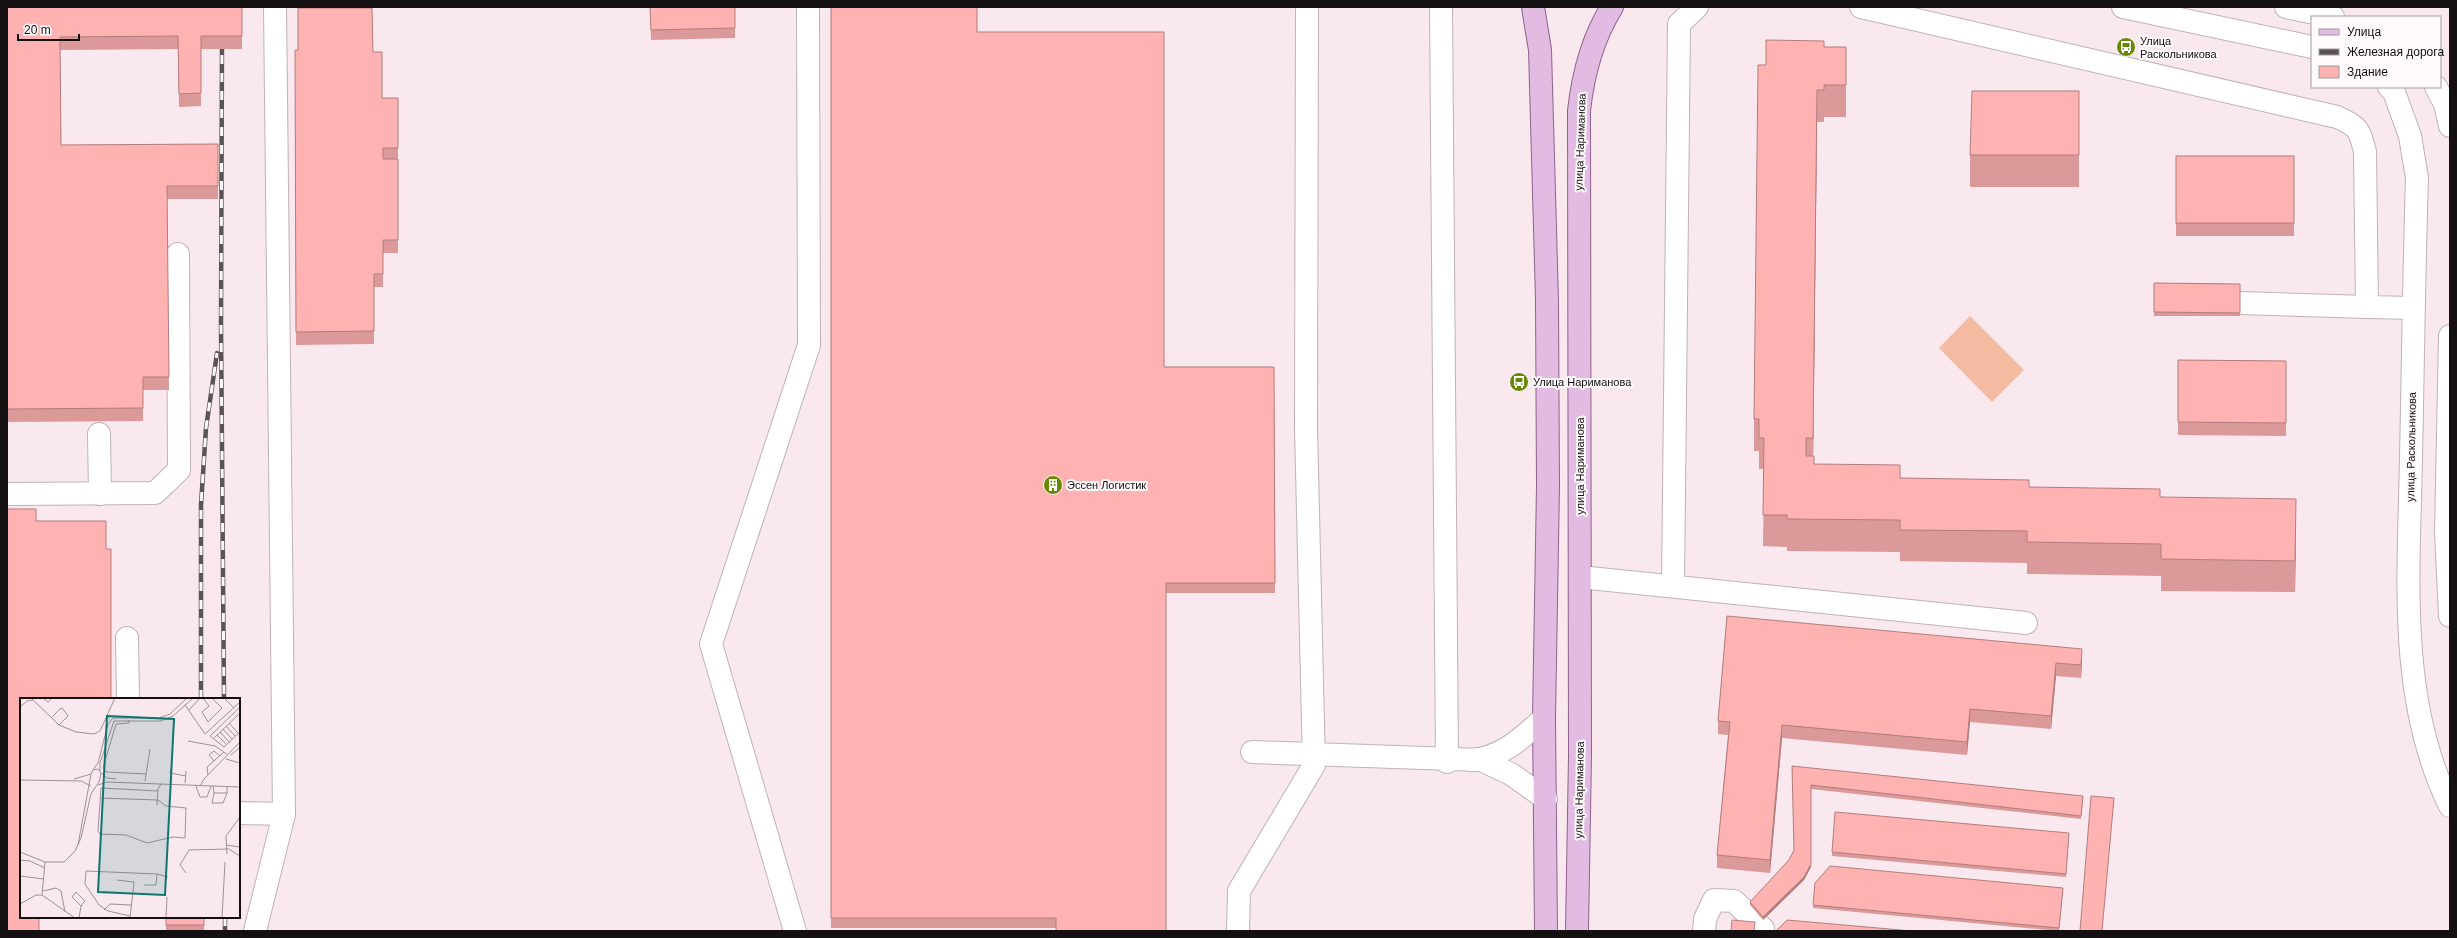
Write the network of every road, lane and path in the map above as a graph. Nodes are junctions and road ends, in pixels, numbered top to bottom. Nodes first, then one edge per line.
1 (275, 7) edge
2 (808, 7) edge
3 (1307, 7) edge
4 (1441, 7) edge
5 (1533, 7) edge
6 (1612, 7) edge
7 (1697, 7) edge
8 (1861, 7) edge
9 (2123, 7) edge
10 (2286, 7) edge
11 (2328, 16) edge
12 (2311, 47) edge
13 (2390, 88) edge
14 (2437, 88) edge
15 (2450, 126) edge
16 (178, 254) dead end
17 (2240, 303) edge
18 (2366, 307) junction
19 (2413, 308) junction
20 (2450, 336) edge
21 (99, 434) dead end
22 (7, 494) edge
23 (100, 494) junction
24 (1580, 577) junction
25 (1672, 586) junction
26 (2450, 616) edge
27 (2026, 623) dead end
28 (127, 638) dead end
29 (128, 698) edge
30 (1544, 718) junction
31 (1252, 752) dead end
32 (1481, 760) junction
33 (1448, 762) junction
34 (1314, 765) junction
35 (1546, 799) junction
36 (2450, 806) edge
37 (240, 813) edge
38 (284, 814) junction
39 (1763, 929) dead end
40 (255, 931) edge
41 (795, 931) edge
42 (1238, 931) edge
43 (1546, 931) edge
44 (1577, 931) edge
45 (1704, 931) edge

1 - 38 street
2 - 41 street
3 - 34 street
4 - 33 street
5 - 30 main road
6 - 24 main road, улица Нариманова
7 - 25 street
8 - 18 street
9 - 12 street
10 - 11 street
13 - 19 street, улица Раскольникова
14 - 15 street
16 - 23 street
17 - 18 street
18 - 19 street
19 - 36 street, улица Раскольникова
20 - 26 street
21 - 23 street
22 - 23 street
24 - 25 street
24 - 44 main road, улица Нариманова
25 - 27 street
28 - 29 street
30 - 32 street
30 - 35 main road
31 - 32 street
32 - 33 street
32 - 35 street
33 - 34 street
34 - 42 street
35 - 43 main road
37 - 38 street
38 - 40 street
39 - 45 street

